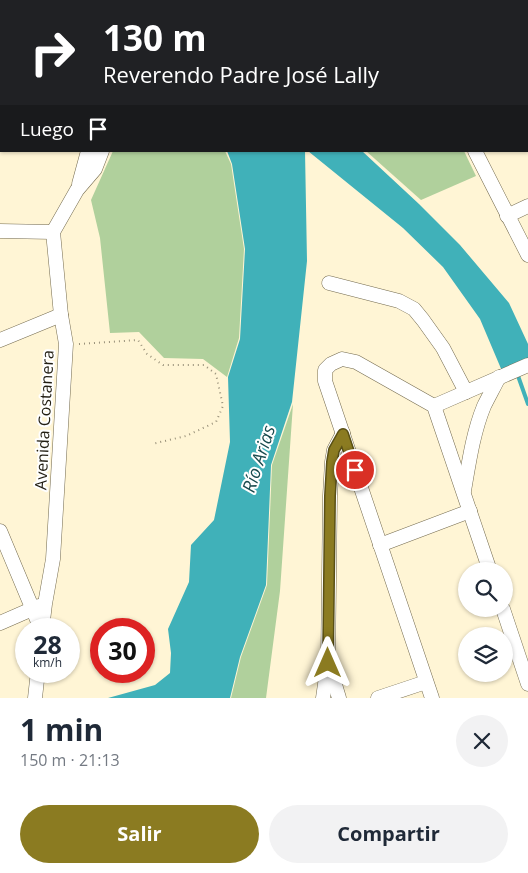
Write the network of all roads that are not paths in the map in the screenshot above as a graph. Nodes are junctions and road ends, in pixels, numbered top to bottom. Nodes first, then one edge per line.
1 (88, 152) edge
2 (102, 152) edge
3 (475, 152) edge
4 (77, 190) junction
5 (528, 206) edge
6 (507, 216) junction
7 (0, 231) edge
8 (53, 232) junction
9 (528, 255) edge
10 (329, 282) dead end
11 (61, 315) junction
12 (0, 340) edge
13 (528, 365) edge
14 (503, 375) junction
15 (466, 392) junction
16 (434, 406) junction
17 (343, 434) junction
18 (464, 494) junction
19 (470, 511) junction
20 (0, 531) edge
21 (380, 545) junction
22 (487, 562) edge
23 (39, 607) junction
24 (506, 617) edge
25 (40, 618) edge
26 (0, 623) edge
27 (328, 663) junction
28 (426, 682) junction
29 (37, 683) edge
30 (528, 684) edge
31 (35, 698) edge
32 (323, 698) edge
33 (339, 698) edge
34 (378, 698) edge
35 (432, 698) edge

1 - 4 street
2 - 4 street
3 - 6 street
4 - 8 street
5 - 6 street
6 - 9 street
7 - 8 street
8 - 11 street, Avenida Costanera
10 - 15 street
11 - 12 street
11 - 23 street, Avenida Costanera
13 - 14 street
14 - 15 street
14 - 18 street
15 - 16 street
16 - 17 street
16 - 18 street
17 - 21 street
17 - 27 street
18 - 19 street
19 - 21 street
19 - 22 street
20 - 23 street
21 - 28 street
23 - 25 street
23 - 26 street
24 - 30 street
27 - 32 street
27 - 33 street
28 - 34 street
28 - 35 street
29 - 31 street

